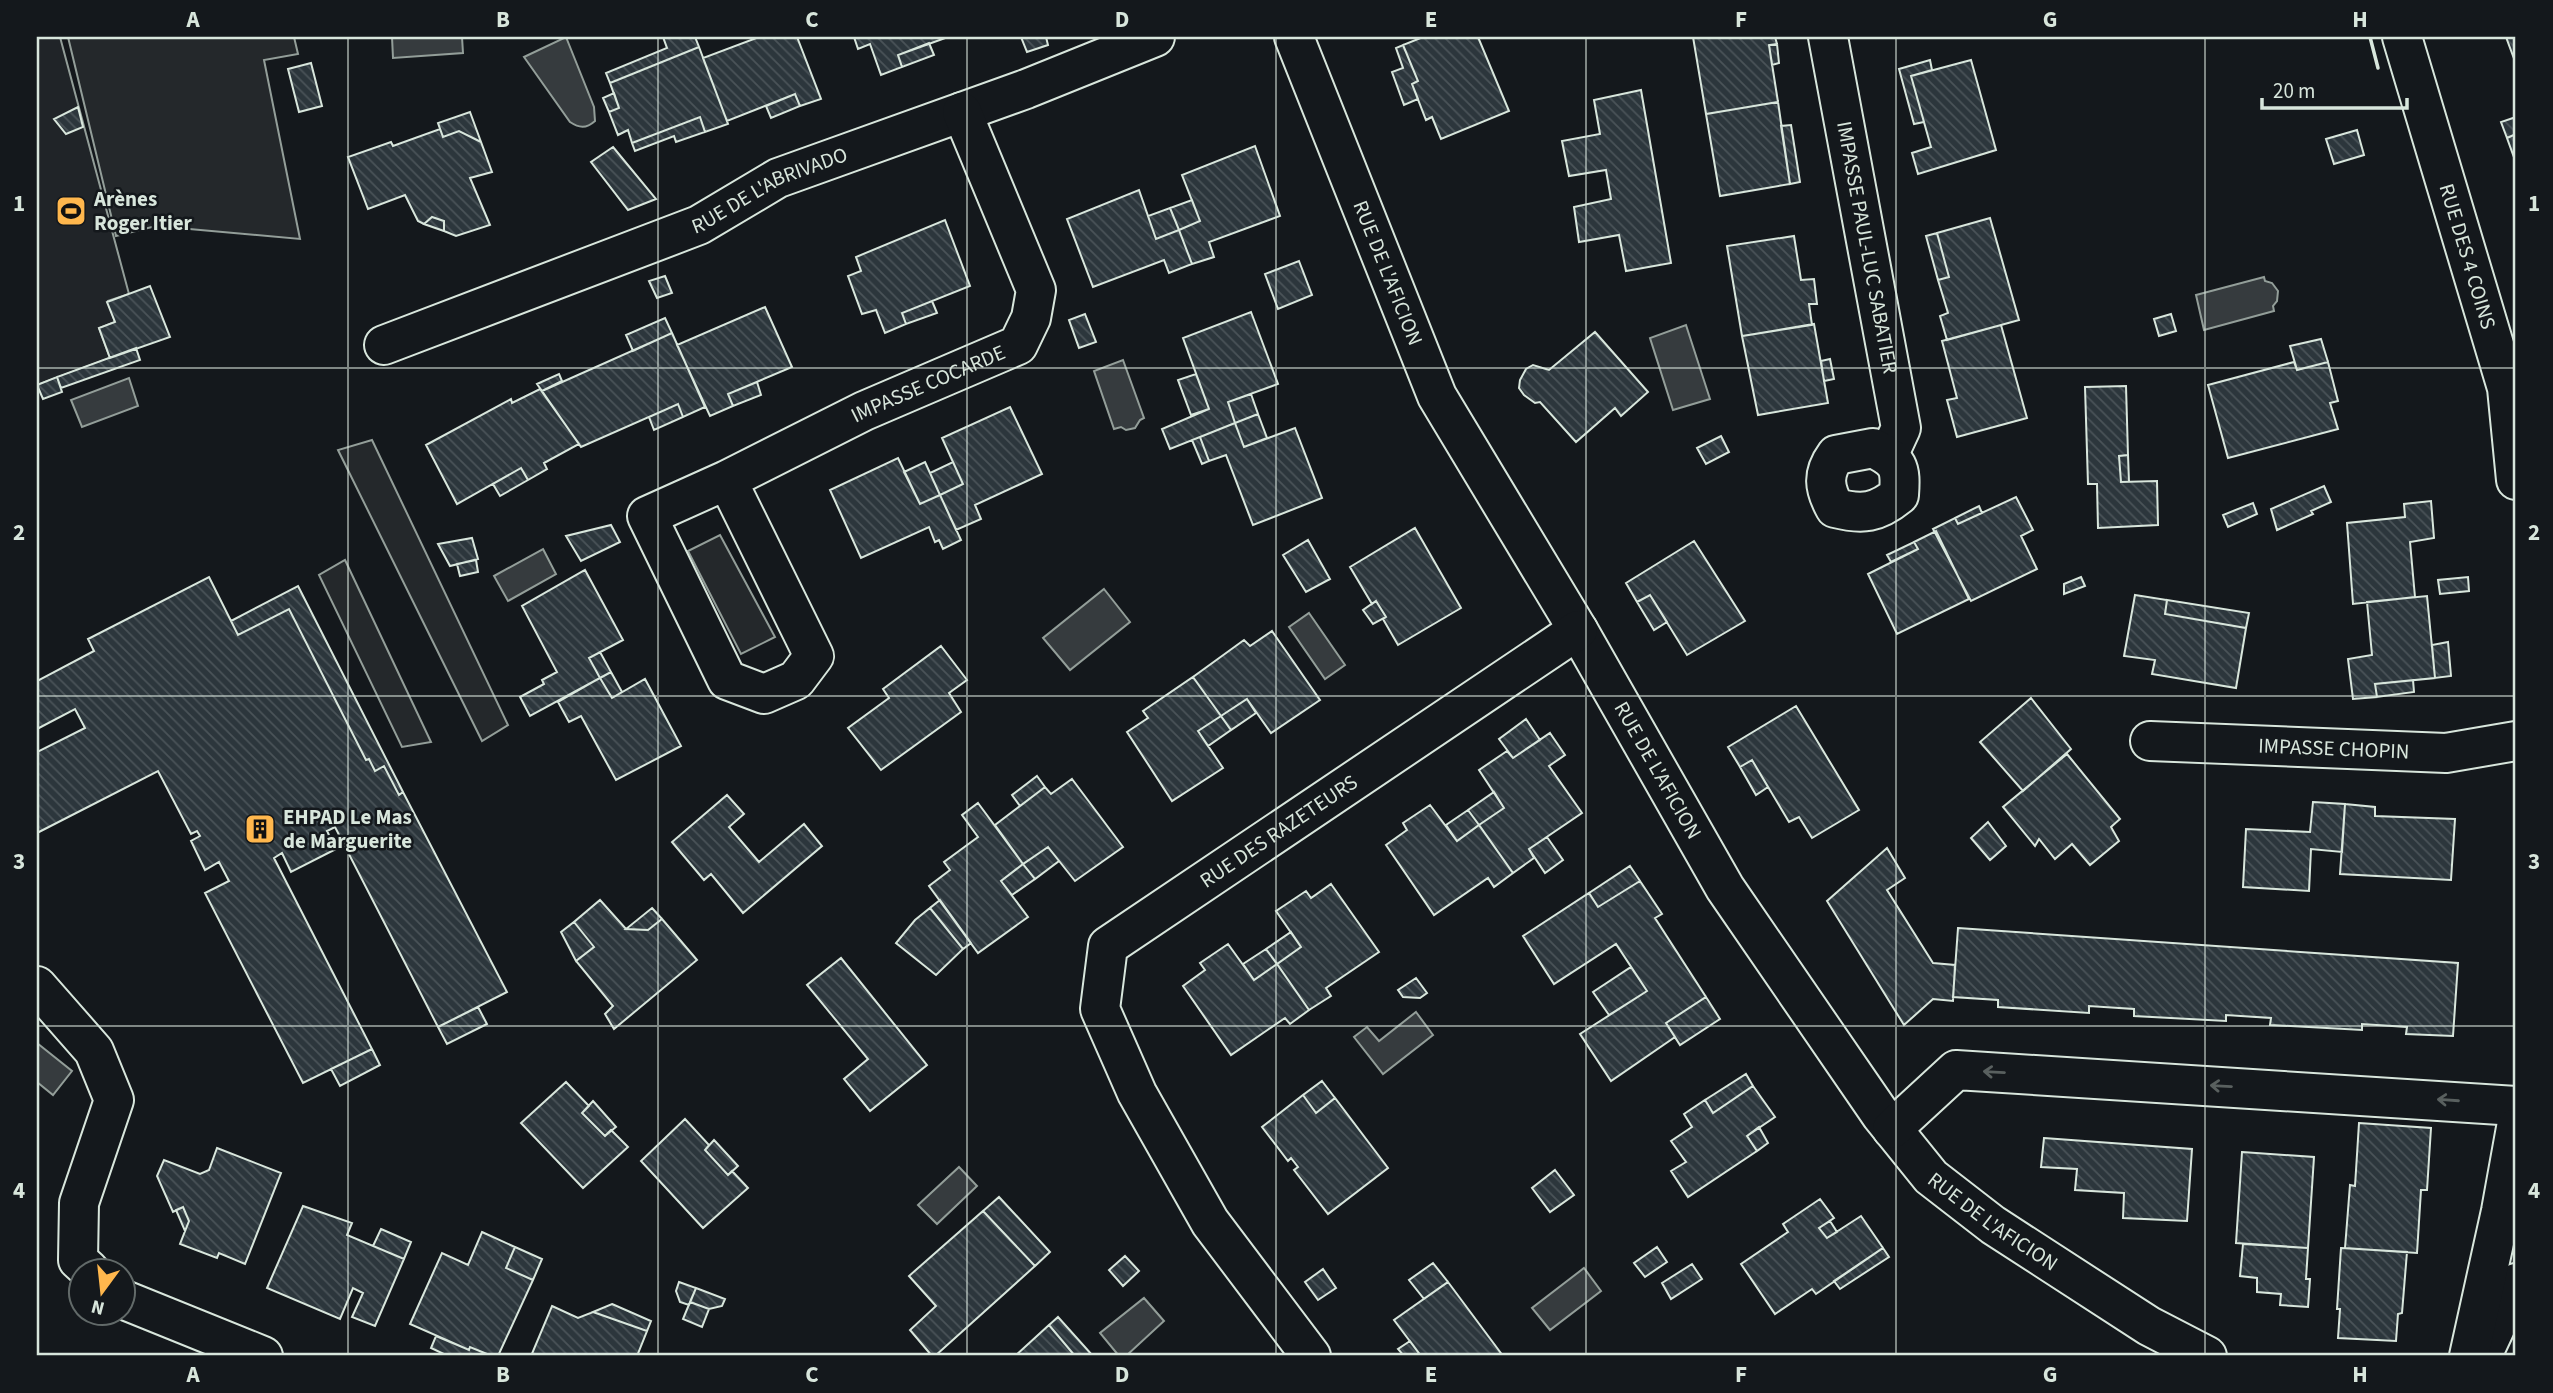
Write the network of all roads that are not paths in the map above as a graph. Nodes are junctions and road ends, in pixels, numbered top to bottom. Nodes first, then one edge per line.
1 (1155, 37) edge
2 (1294, 37) edge
3 (1828, 37) edge
4 (2402, 37) edge
5 (962, 112) junction
6 (384, 345) dead end
7 (2512, 388) edge
8 (1888, 456) dead end
9 (727, 480) junction
10 (2516, 480) edge
11 (1578, 630) junction
12 (2150, 741) dead end
13 (2516, 741) edge
14 (37, 986) edge
15 (2516, 1105) edge
16 (2516, 1128) edge
17 (1892, 1129) junction
18 (78, 1256) edge
19 (2516, 1283) edge
20 (136, 1305) edge
21 (262, 1356) edge
22 (1311, 1356) edge
23 (2207, 1356) edge
24 (2469, 1356) edge
25 (2481, 1356) edge

1 - 5 street, RUE DE L'ABRIVADO
2 - 11 street, RUE DE L'AFICION
3 - 8 street, IMPASSE PAUL-LUC SABATIER
4 - 7 street, RUE DES 4 COINS
5 - 6 street, RUE DE L'ABRIVADO
5 - 9 street, IMPASSE COCARDE
7 - 10 street, RUE DES 4 COINS
9 - 9 street, IMPASSE COCARDE
11 - 17 street, RUE DE L'AFICION
11 - 22 street, RUE DES RAZETEURS
12 - 13 street, IMPASSE CHOPIN
14 - 18 street
15 -> 17 street
16 - 24 street
17 - 23 street, RUE DE L'AFICION
19 - 25 street
20 - 21 street

